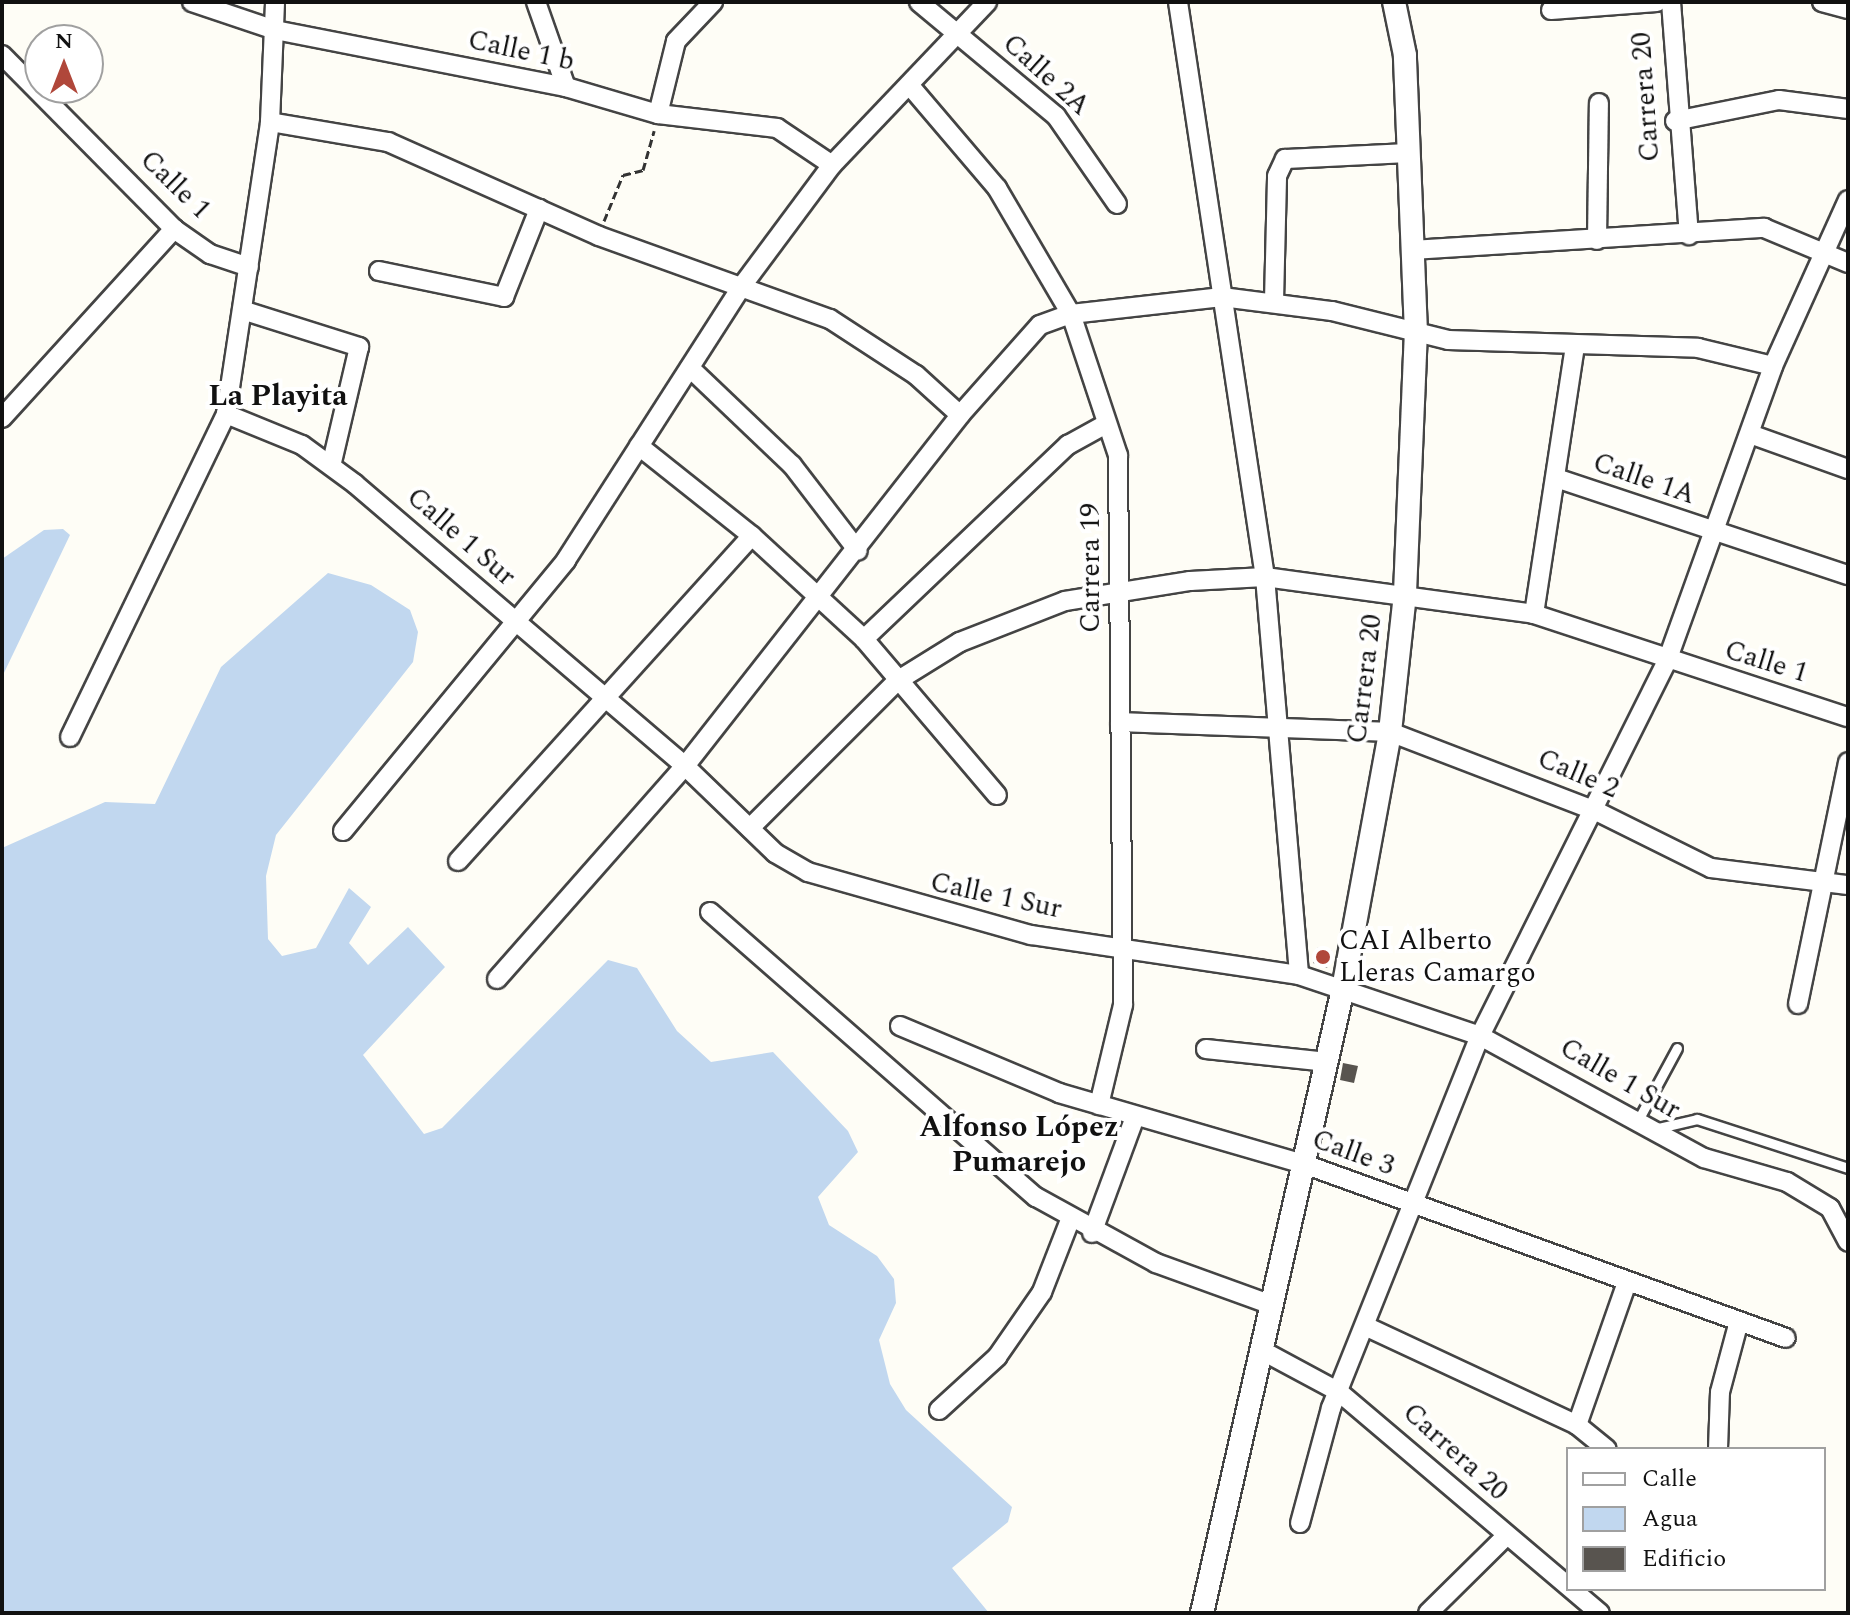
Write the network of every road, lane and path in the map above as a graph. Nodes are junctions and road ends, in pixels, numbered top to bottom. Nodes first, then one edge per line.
1 (192, 2) edge
2 (275, 2) edge
3 (536, 2) edge
4 (713, 2) edge
5 (919, 2) edge
6 (987, 2) edge
7 (1178, 2) edge
8 (1394, 2) edge
9 (1657, 2) edge
10 (1671, 2) edge
11 (1822, 2) edge
12 (1848, 9) edge
13 (1551, 10) dead end
14 (275, 30) junction
15 (957, 34) junction
16 (2, 55) edge
17 (566, 87) junction
18 (911, 87) junction
19 (1599, 103) dead end
20 (1848, 109) edge
21 (658, 114) junction
22 (1675, 121) junction
23 (270, 122) junction
24 (1409, 153) junction
25 (832, 165) junction
26 (1848, 200) edge
27 (1117, 204) dead end
28 (539, 209) junction
29 (174, 229) junction
30 (1689, 235) junction
31 (599, 236) junction
32 (1597, 240) junction
33 (1412, 250) junction
34 (1827, 251) junction
35 (1848, 263) edge
36 (249, 267) junction
37 (379, 271) dead end
38 (742, 286) junction
39 (1222, 297) junction
40 (1274, 301) junction
41 (242, 310) junction
42 (1071, 314) junction
43 (1416, 333) junction
44 (1575, 345) junction
45 (1773, 366) junction
46 (690, 368) junction
47 (226, 414) junction
48 (960, 415) junction
49 (2, 418) edge
50 (1106, 424) junction
51 (1750, 434) junction
52 (639, 446) junction
53 (331, 466) junction
54 (1848, 469) edge
55 (1556, 478) junction
56 (1713, 534) junction
57 (752, 536) junction
58 (858, 551) junction
59 (1848, 575) edge
60 (1265, 577) junction
61 (1119, 590) junction
62 (1405, 593) junction
63 (817, 599) junction
64 (1534, 614) junction
65 (518, 623) junction
66 (864, 639) junction
67 (1667, 661) junction
68 (897, 681) junction
69 (608, 700) junction
70 (1848, 717) edge
71 (1120, 722) junction
72 (1282, 723) junction
73 (1390, 732) junction
74 (70, 737) dead end
75 (1848, 762) edge
76 (685, 766) junction
77 (997, 795) dead end
78 (1598, 812) junction
79 (750, 828) junction
80 (343, 831) dead end
81 (458, 861) dead end
82 (1822, 883) junction
83 (1848, 885) edge
84 (710, 912) dead end
85 (1120, 949) junction
86 (1299, 975) junction
87 (497, 979) dead end
88 (1343, 989) junction
89 (1798, 1004) dead end
90 (900, 1026) dead end
91 (1480, 1036) junction
92 (1677, 1048) dead end
93 (1206, 1049) dead end
94 (1327, 1062) junction
95 (1099, 1105) junction
96 (1135, 1117) junction
97 (1644, 1126) junction
98 (1304, 1164) junction
99 (1848, 1168) edge
100 (1411, 1204) junction
101 (1070, 1220) junction
102 (1092, 1233) junction
103 (1848, 1242) edge
104 (1627, 1282) junction
105 (1272, 1305) junction
106 (1739, 1321) junction
107 (1365, 1326) junction
108 (1786, 1338) dead end
109 (1261, 1350) junction
110 (1339, 1392) junction
111 (939, 1410) dead end
112 (1577, 1425) junction
113 (1604, 1447) edge
114 (1718, 1447) edge
115 (1300, 1523) dead end
116 (1505, 1537) junction
117 (1566, 1586) edge
118 (1572, 1591) edge
119 (1202, 1613) edge
120 (1428, 1613) edge
121 (1600, 1613) edge

1 - 14 street, Calle 1 b
2 - 14 street
3 - 17 street
4 - 21 street
5 - 15 street, Calle 2A
6 - 15 street
7 - 39 street
8 - 24 street, Carrera 20
9 - 13 street
10 - 22 street, Carrera 20
11 - 12 street
14 - 17 street, Calle 1 b
14 - 23 street
15 - 18 street
15 - 27 street, Calle 2A
16 - 29 street, Calle 1
17 - 21 street, Calle 1 b
18 - 25 street
18 - 42 street, Carrera 19
19 - 32 street
20 - 22 street
21 - 25 street, Calle 1 b
21 - 31 path
22 - 30 street, Carrera 20
23 - 28 street
23 - 36 street
24 - 33 street, Carrera 20
24 - 40 street
25 - 38 street
26 - 34 street
28 - 31 street
28 - 37 street
29 - 36 street, Calle 1
29 - 49 street
30 - 32 street
30 - 34 street
31 - 38 street
32 - 33 street
33 - 43 street, Carrera 20
34 - 35 street
34 - 45 street
36 - 41 street
38 - 46 street
38 - 48 street
39 - 40 street
39 - 42 street
39 - 60 street
40 - 43 street
41 - 47 street
41 - 53 street
42 - 48 street
42 - 50 street, Carrera 19
43 - 44 street
43 - 62 street, Carrera 20
44 - 45 street
44 - 55 street
45 - 51 street
46 - 52 street
46 - 58 street
47 - 53 street, Calle 1 Sur
47 - 74 street
48 - 58 street
50 - 61 street, Carrera 19
50 - 66 street
51 - 54 street
51 - 56 street
52 - 57 street
52 - 65 street
53 - 65 street, Calle 1 Sur
55 - 56 street, Calle 1A
55 - 64 street
56 - 59 street, Calle 1A
56 - 67 street
57 - 63 street
57 - 69 street
58 - 63 street
60 - 61 street, Calle 1
60 - 62 street, Calle 1
60 - 72 street
61 - 68 street, Calle 1
61 - 71 street, Carrera 19
62 - 64 street, Calle 1
62 - 73 street, Carrera 20
63 - 66 street
63 - 76 street
64 - 67 street, Calle 1
65 - 69 street, Calle 1 Sur
65 - 80 street
66 - 68 street
67 - 70 street, Calle 1
67 - 78 street
68 - 77 street
68 - 79 street, Calle 1
69 - 76 street, Calle 1 Sur
69 - 81 street
71 - 72 street, Calle 2
71 - 85 street, Carrera 19
72 - 73 street, Calle 2
72 - 86 street
73 - 78 street, Calle 2
73 - 88 street, Carrera 20
75 - 82 street
76 - 79 street, Calle 1 Sur
76 - 87 street
78 - 82 street, Calle 2
78 - 91 street
79 - 85 street, Calle 1 Sur
82 - 83 street, Calle 2
82 - 89 street
84 - 101 street
85 - 86 street, Calle 1 Sur
85 - 95 street, Carrera 19
86 - 88 street, Calle 1 Sur
88 - 91 street, Calle 1 Sur
88 - 94 street, Carrera 20
90 - 95 street, Calle 3
91 - 97 street, Calle 1 Sur
91 - 100 street
92 - 97 lane
93 - 94 street
94 - 98 street, Carrera 20
95 - 96 street, Calle 3
96 - 98 street, Calle 3
96 - 102 street
97 - 99 lane
97 - 103 street, Calle 1 Sur
98 - 100 street, Calle 3
98 - 105 street, Carrera 20
100 - 104 street, Calle 3
100 - 107 street
101 - 102 street
101 - 111 street
102 - 105 street
104 - 106 street, Calle 3
104 - 112 street
105 - 109 street, Carrera 20
106 - 108 street, Calle 3
106 - 114 street
107 - 110 street
107 - 112 street
109 - 110 street, Carrera 20
109 - 119 street, Carrera 20
110 - 115 street
110 - 116 street, Carrera 20
112 - 113 street
116 - 117 street, Carrera 20
116 - 120 street
118 - 121 street, Carrera 20

